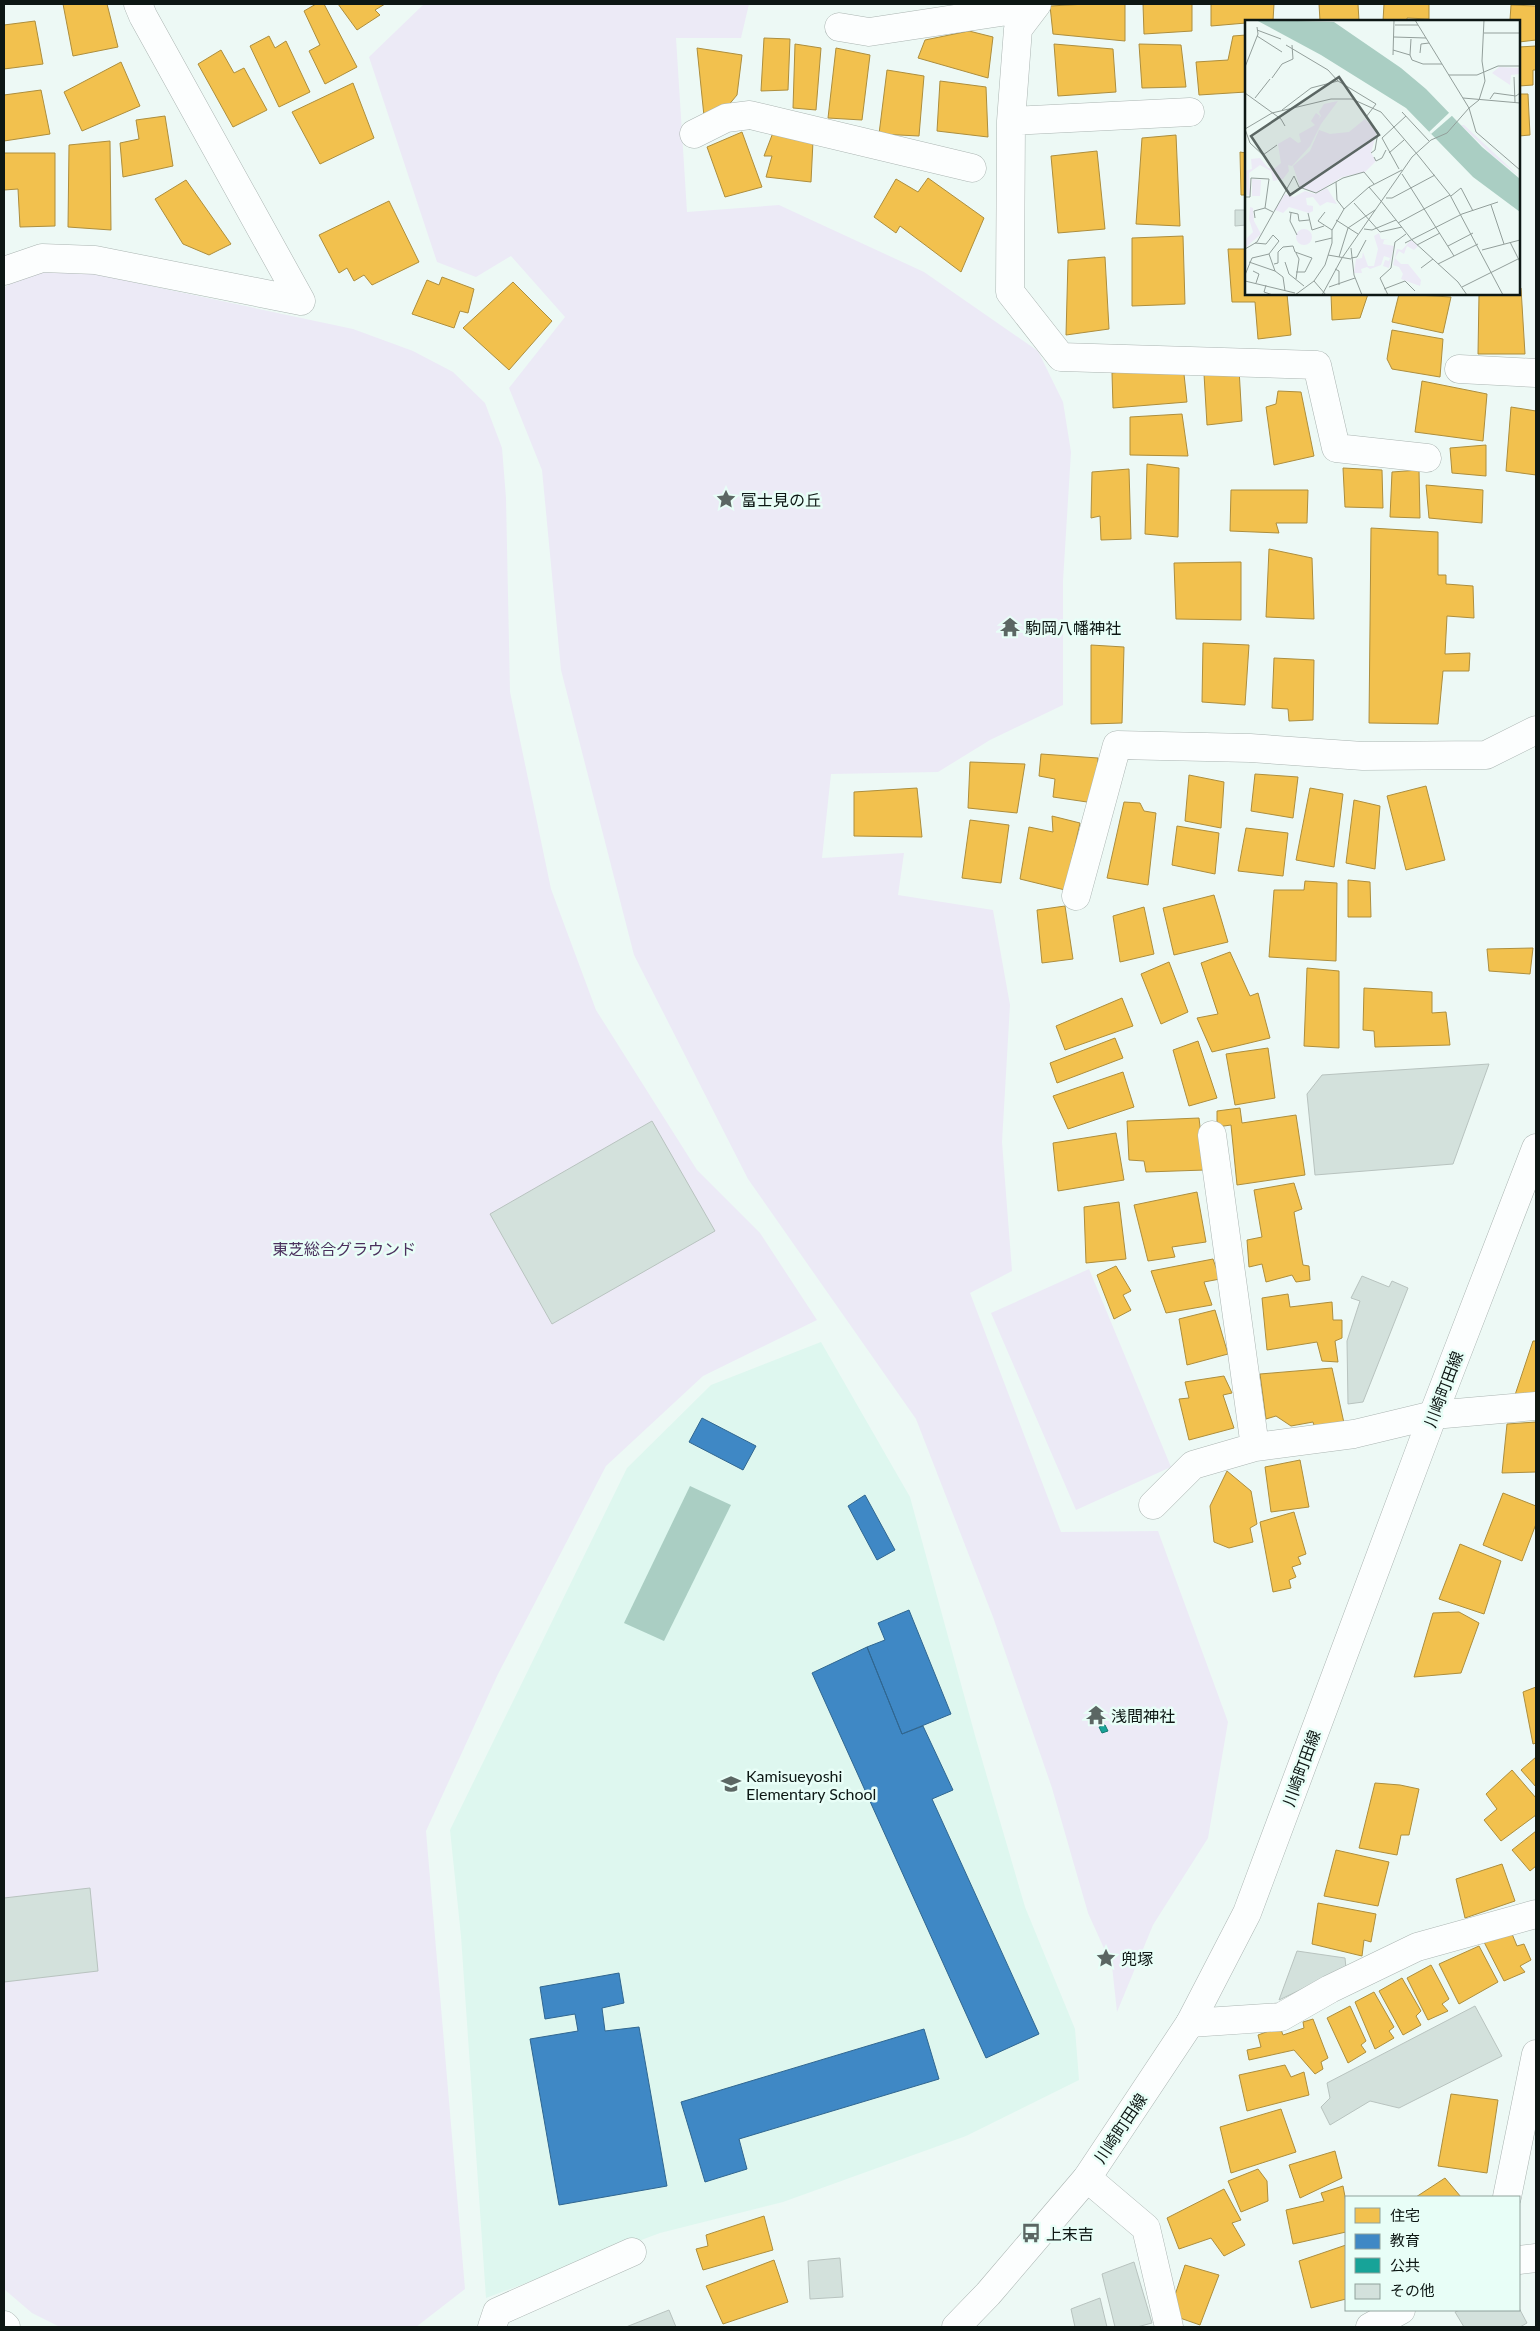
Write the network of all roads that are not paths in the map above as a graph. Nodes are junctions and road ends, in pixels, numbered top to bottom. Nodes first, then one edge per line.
1 (138, 4) edge
2 (1036, 5) edge
3 (839, 27) dead end
4 (1190, 112) dead end
5 (1011, 121) junction
6 (694, 134) dead end
7 (972, 168) dead end
8 (4, 271) edge
9 (1459, 369) dead end
10 (1536, 372) edge
11 (1427, 458) dead end
12 (1536, 730) edge
13 (1076, 896) dead end
14 (1212, 1135) dead end
15 (1536, 1148) edge
16 (1536, 1406) edge
17 (1433, 1415) junction
18 (1255, 1447) junction
19 (1154, 1505) dead end
20 (1536, 1914) edge
21 (1190, 2023) junction
22 (1536, 2054) edge
23 (1087, 2178) junction
24 (1507, 2196) edge
25 (632, 2252) dead end
26 (1399, 2311) edge
27 (492, 2327) edge
28 (956, 2327) edge
29 (1169, 2327) edge
30 (1370, 2327) edge

1 - 8 street
2 - 3 street
2 - 5 street
4 - 5 street
5 - 11 street
6 - 7 street
9 - 10 street
12 - 13 street
14 - 18 street
15 - 17 street, 川崎町田線
16 - 17 street
17 - 18 street
17 - 21 street, 川崎町田線
18 - 19 street
20 - 21 street
21 - 23 street, 川崎町田線
22 - 24 street
23 - 28 street, 川崎町田線
23 - 29 street
25 - 27 street
26 - 30 street

